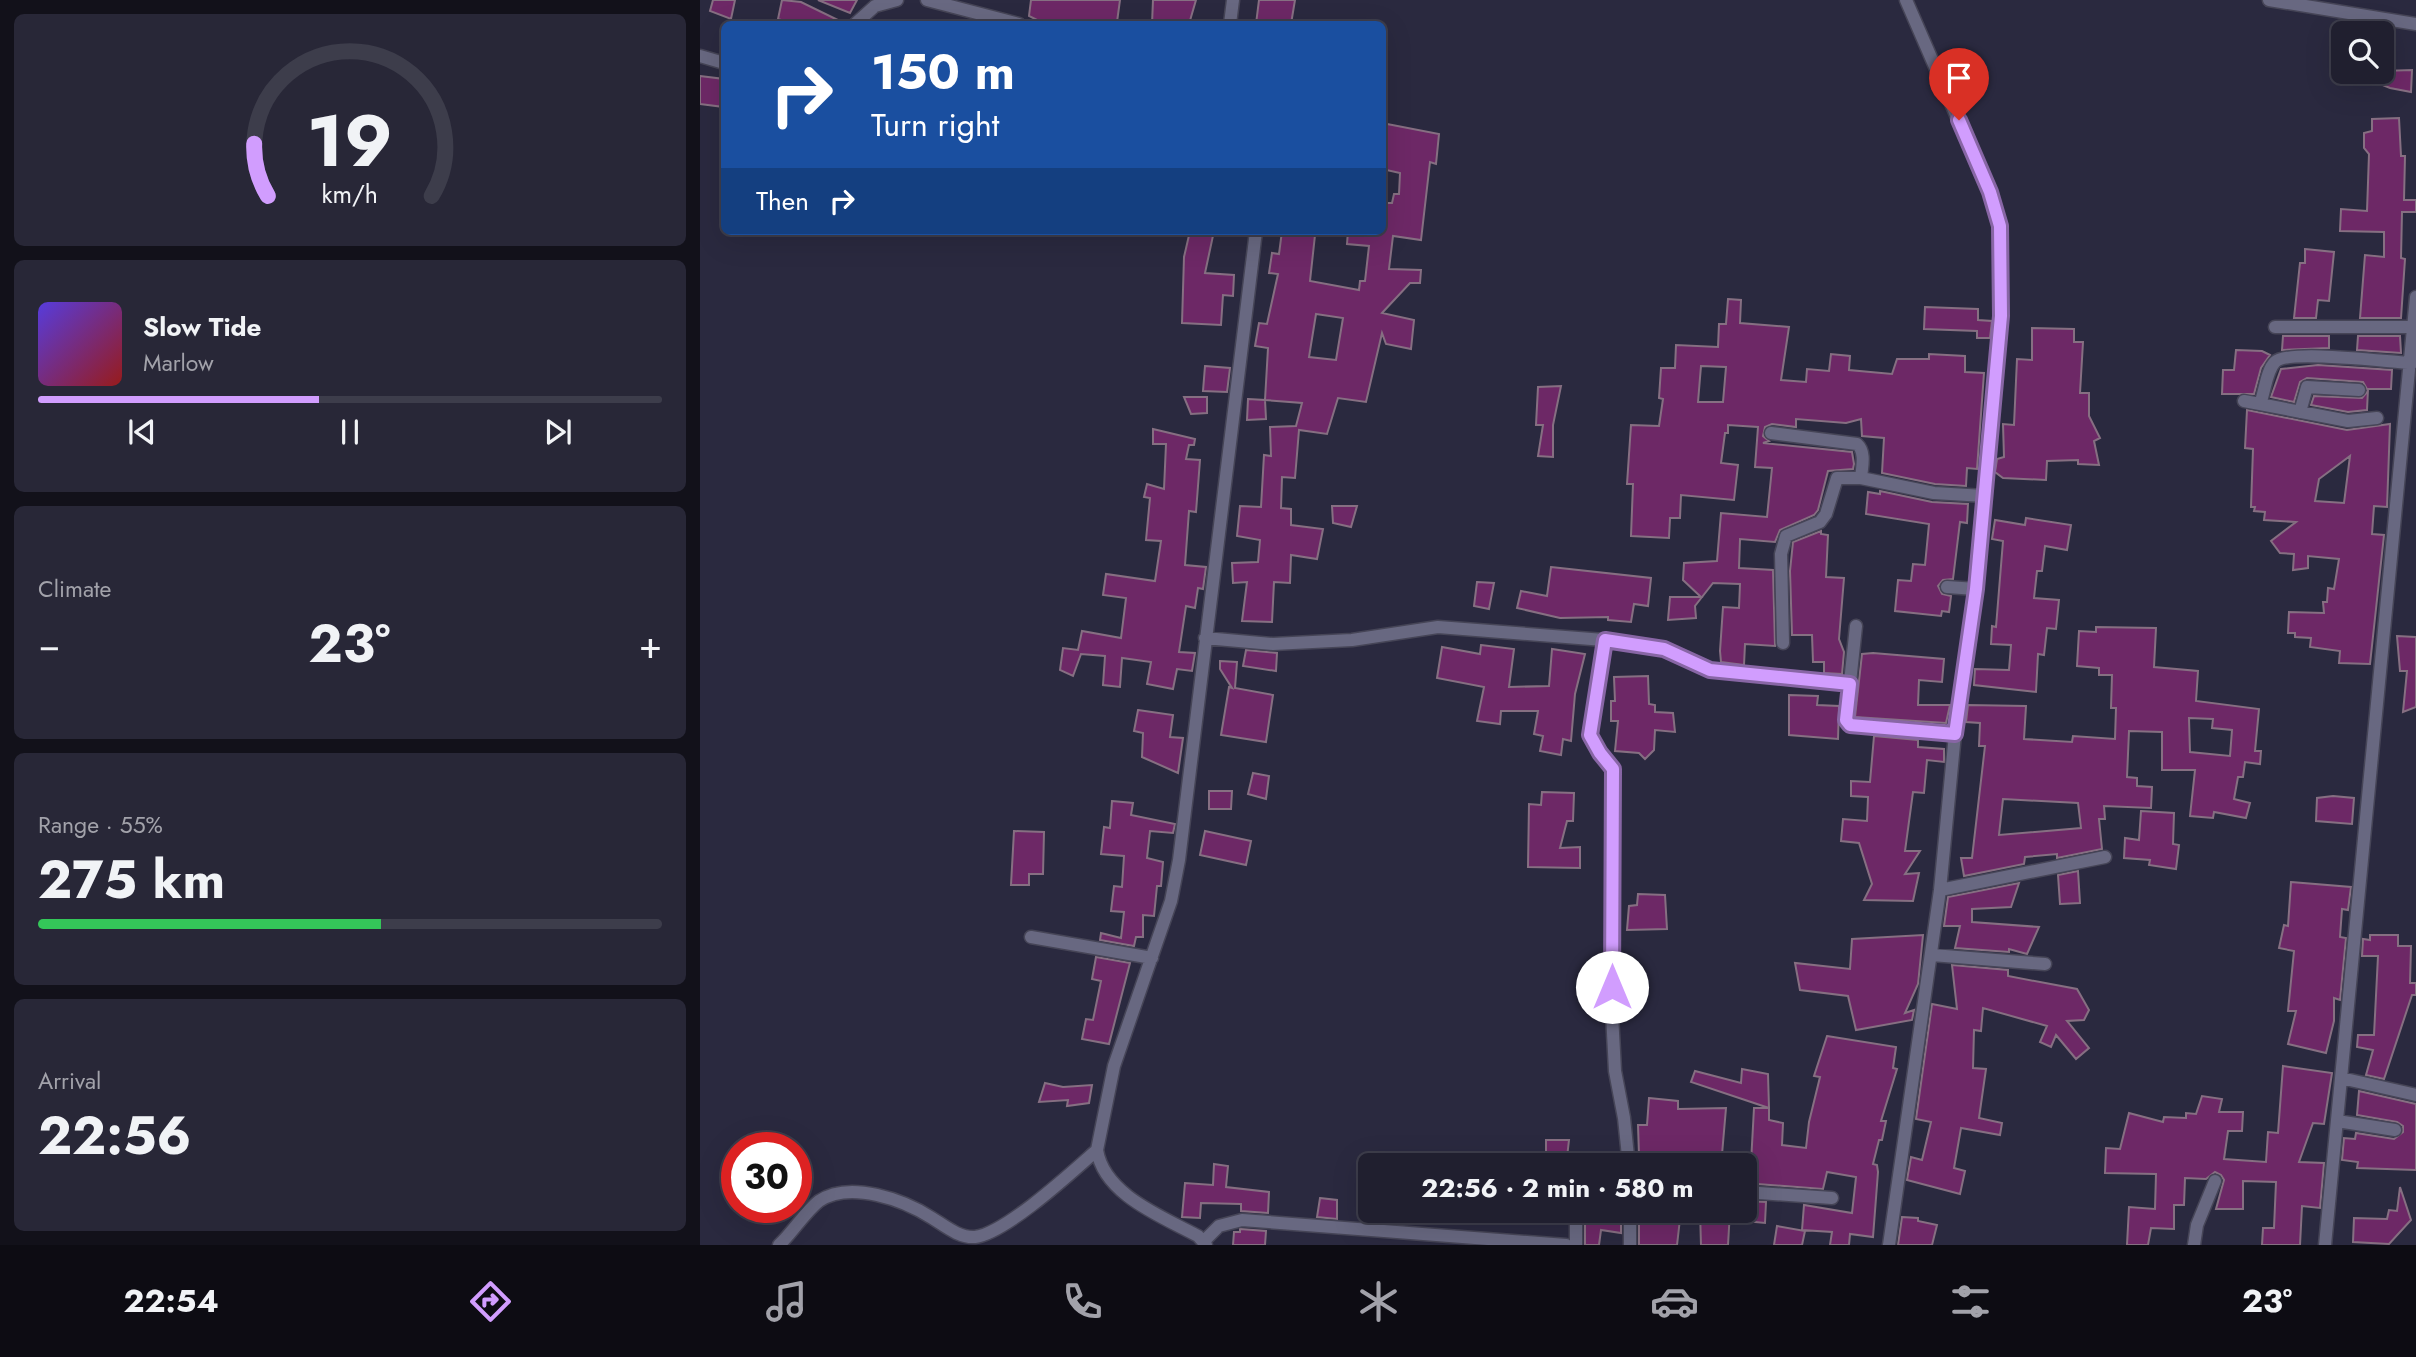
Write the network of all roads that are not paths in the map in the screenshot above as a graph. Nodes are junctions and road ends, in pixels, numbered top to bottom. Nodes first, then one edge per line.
1 (897, 0) edge
2 (927, 0) edge
3 (1233, 0) edge
4 (1906, 0) edge
5 (2269, 0) edge
6 (858, 21) edge
7 (1008, 21) edge
8 (1230, 21) edge
9 (2416, 24) edge
10 (700, 56) edge
11 (721, 61) edge
12 (1255, 235) edge
13 (2416, 297) edge
14 (2275, 327) dead end
15 (2415, 327) edge
16 (2412, 363) junction
17 (2359, 390) dead end
18 (2244, 401) dead end
19 (2260, 404) junction
20 (2300, 412) junction
21 (2377, 418) dead end
22 (1771, 433) dead end
23 (1861, 478) junction
24 (1984, 496) junction
25 (1947, 587) dead end
26 (1976, 589) junction
27 (1856, 626) dead end
28 (1205, 638) junction
29 (1605, 640) junction
30 (1783, 643) dead end
31 (1850, 684) junction
32 (1955, 734) junction
33 (2105, 857) dead end
34 (1940, 890) junction
35 (1031, 937) dead end
36 (1932, 955) junction
37 (1152, 958) junction
38 (2045, 964) dead end
39 (2341, 1078) junction
40 (2416, 1095) edge
41 (2337, 1121) junction
42 (2395, 1130) dead end
43 (1097, 1150) junction
44 (1628, 1153) edge
45 (2215, 1181) dead end
46 (1757, 1193) edge
47 (1832, 1198) dead end
48 (1576, 1223) edge
49 (1630, 1223) edge
50 (1205, 1243) edge
51 (779, 1245) edge
52 (1566, 1245) edge
53 (1576, 1245) edge
54 (1630, 1245) edge
55 (1889, 1245) edge
56 (2193, 1245) edge
57 (2325, 1245) edge

1 - 6 street
2 - 7 street
3 - 8 street
4 - 24 street
5 - 9 street
10 - 11 street
12 - 28 street
13 - 15 street
14 - 15 street
15 - 16 street
16 - 19 street
16 - 39 street
17 - 20 street
18 - 19 street
19 - 20 street
20 - 21 street
22 - 23 street
23 - 24 street
23 - 30 street
24 - 26 street
25 - 26 street
26 - 32 street
27 - 31 street
28 - 29 street
28 - 37 street
29 - 31 street
29 - 44 street
31 - 32 street
32 - 34 street
33 - 34 street
34 - 36 street
35 - 37 street
36 - 38 street
36 - 55 street
37 - 43 street
39 - 40 street
39 - 41 street
41 - 42 street
41 - 57 street
43 - 50 street
43 - 51 street
45 - 56 street
46 - 47 street
48 - 53 street
49 - 54 street
50 - 52 street

